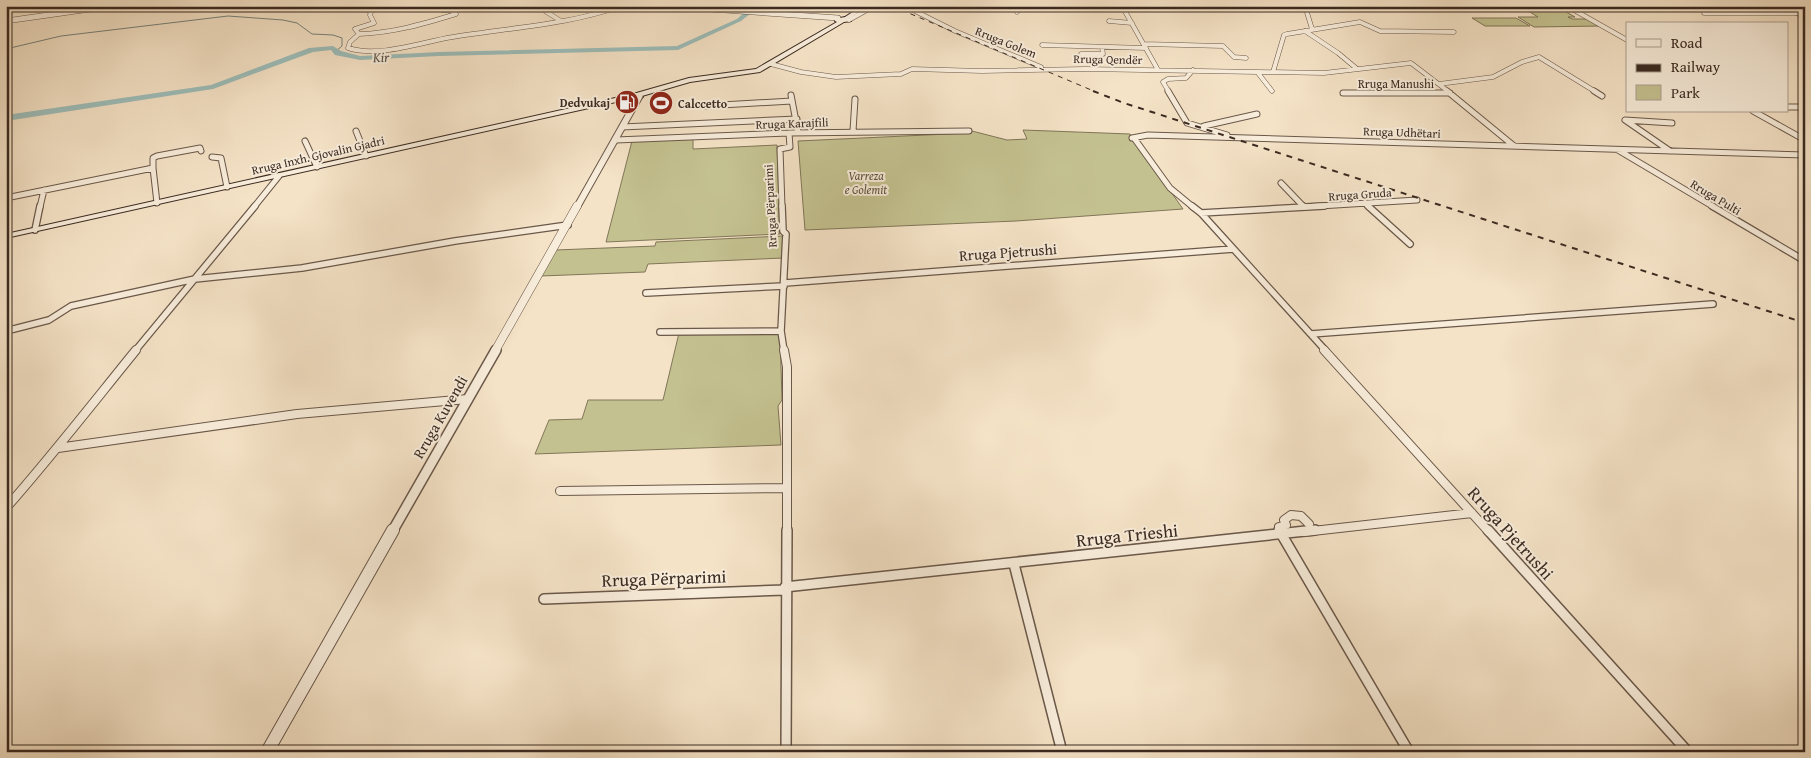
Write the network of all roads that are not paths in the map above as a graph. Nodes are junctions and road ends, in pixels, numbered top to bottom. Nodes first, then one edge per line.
1 (111, 6) edge
2 (359, 6) edge
3 (438, 6) edge
4 (548, 6) edge
5 (621, 6) edge
6 (667, 6) edge
7 (866, 6) edge
8 (874, 6) edge
9 (905, 6) edge
10 (1015, 6) edge
11 (1122, 6) edge
12 (1305, 6) edge
13 (1567, 6) edge
14 (1784, 7) edge
15 (1805, 8) edge
16 (1017, 12) dead end
17 (1704, 13) dead end
18 (1798, 13) junction
19 (1805, 16) edge
20 (844, 19) junction
21 (561, 20) junction
22 (6, 21) edge
23 (1109, 21) dead end
24 (1132, 23) junction
25 (1312, 29) junction
26 (1305, 31) junction
27 (1454, 32) dead end
28 (359, 34) junction
29 (1626, 39) edge
30 (1042, 45) dead end
31 (1145, 46) junction
32 (1102, 47) junction
33 (1081, 54) dead end
34 (1246, 58) dead end
35 (771, 64) junction
36 (1045, 68) junction
37 (1356, 68) junction
38 (1158, 70) junction
39 (1193, 70) junction
40 (1273, 72) junction
41 (1258, 73) junction
42 (1439, 84) junction
43 (1272, 91) dead end
44 (1343, 93) dead end
45 (1450, 93) junction
46 (791, 95) dead end
47 (638, 96) junction
48 (1602, 96) dead end
49 (855, 99) dead end
50 (792, 101) junction
51 (704, 106) dead end
52 (1788, 107) edge
53 (1805, 107) edge
54 (1755, 112) edge
55 (1257, 114) dead end
56 (797, 119) junction
57 (1672, 123) dead end
58 (622, 127) junction
59 (1201, 127) junction
60 (356, 131) dead end
61 (853, 131) junction
62 (969, 131) dead end
63 (798, 132) junction
64 (789, 133) junction
65 (1235, 137) junction
66 (1133, 138) joint
67 (616, 140) junction
68 (1805, 140) edge
69 (305, 141) dead end
70 (1514, 146) junction
71 (1617, 149) junction
72 (202, 151) dead end
73 (1670, 151) junction
74 (1805, 155) edge
75 (366, 156) junction
76 (212, 157) dead end
77 (317, 167) junction
78 (153, 168) junction
79 (279, 176) junction
80 (1281, 183) dead end
81 (228, 187) junction
82 (44, 190) junction
83 (6, 198) edge
84 (1417, 200) dead end
85 (157, 203) junction
86 (1365, 204) junction
87 (1304, 208) junction
88 (1201, 213) junction
89 (568, 225) junction
90 (35, 230) junction
91 (6, 236) edge
92 (1410, 244) dead end
93 (1233, 249) junction
94 (1805, 261) edge
95 (196, 278) junction
96 (785, 284) junction
97 (646, 293) dead end
98 (1713, 304) dead end
99 (6, 331) edge
100 (781, 331) junction
101 (660, 332) dead end
102 (1311, 334) junction
103 (468, 398) junction
104 (58, 448) junction
105 (786, 488) junction
106 (560, 491) dead end
107 (7, 508) edge
108 (1472, 513) junction
109 (1310, 524) dead end
110 (1280, 534) junction
111 (1014, 564) junction
112 (785, 589) junction
113 (544, 599) dead end
114 (268, 752) edge
115 (786, 752) edge
116 (1062, 752) edge
117 (1409, 752) edge
118 (1688, 752) edge

1 - 22 street
2 - 28 street
3 - 28 street
4 - 21 street
5 - 21 street
6 - 20 street
7 - 20 main road, Rruga Inxh. Gjovalin Gjadri
8 - 20 street
9 - 36 street, Rruga Golem
10 - 16 street
11 - 24 street
12 - 25 street
13 - 29 street
14 - 15 street
14 - 18 street
17 - 18 street
18 - 19 street
20 - 35 main road, Rruga Inxh. Gjovalin Gjadri
21 - 28 street
23 - 24 street
24 - 31 street
25 - 26 street
25 - 27 street
26 - 37 street
26 - 40 street
30 - 32 street
31 - 32 street
31 - 34 street
31 - 38 street
32 - 33 street
35 - 36 street, Rruga Qendër
35 - 47 main road, Rruga Inxh. Gjovalin Gjadri
36 - 38 street, Rruga Qendër
37 - 40 street, Rruga Qendër
37 - 42 street, Rruga Qendër
38 - 39 street, Rruga Qendër
39 - 41 street, Rruga Qendër
39 - 59 street
40 - 41 street, Rruga Qendër
41 - 43 street
42 - 45 street, Rruga Qendër
42 - 48 street
44 - 45 street, Rruga Manushi
45 - 70 street, Rruga Qendër
46 - 50 street
47 - 58 street, Rruga Kuvendi
47 - 75 main road, Rruga Inxh. Gjovalin Gjadri
49 - 61 street
50 - 51 street
50 - 56 street
52 - 53 street
54 - 68 street
55 - 59 street
56 - 58 street
56 - 63 street
57 - 73 street
58 - 67 street, Rruga Kuvendi
59 - 65 street
60 - 75 street
61 - 62 street, Rruga Karajfili
61 - 63 street, Rruga Karajfili
63 - 64 street, Rruga Karajfili
64 - 67 street, Rruga Karajfili
64 - 96 street, Rruga Përparimi
65 - 66 street, Rruga Udhëtari
65 - 70 street, Rruga Udhëtari
66 - 88 street, Rruga Pjetrushi
67 - 89 street, Rruga Kuvendi
69 - 77 street
70 - 71 street, Rruga Udhëtari
71 - 73 street, Rruga Udhëtari
71 - 94 street, Rruga Pulti
72 - 78 street
73 - 74 street, Rruga Udhëtari
75 - 77 main road, Rruga Inxh. Gjovalin Gjadri
76 - 81 street
77 - 79 main road, Rruga Inxh. Gjovalin Gjadri
78 - 82 street
78 - 85 street
79 - 81 main road, Rruga Inxh. Gjovalin Gjadri
79 - 95 street
80 - 87 street
81 - 85 main road, Rruga Inxh. Gjovalin Gjadri
82 - 83 street
82 - 90 street
84 - 86 street, Rruga Gruda
85 - 90 main road, Rruga Inxh. Gjovalin Gjadri
86 - 87 street, Rruga Gruda
86 - 92 street
87 - 88 street, Rruga Gruda
88 - 93 street, Rruga Pjetrushi
89 - 95 street
89 - 103 street, Rruga Kuvendi
90 - 91 main road, Rruga Inxh. Gjovalin Gjadri
93 - 96 street, Rruga Pjetrushi
93 - 102 street, Rruga Pjetrushi
95 - 99 street
95 - 104 street
96 - 97 street
96 - 100 street, Rruga Përparimi
98 - 102 street
100 - 101 street
100 - 105 street, Rruga Përparimi
102 - 108 street, Rruga Pjetrushi
103 - 104 street
103 - 114 street, Rruga Kuvendi
104 - 107 street
105 - 106 street
105 - 112 street, Rruga Përparimi
108 - 110 street, Rruga Trieshi
108 - 118 street, Rruga Pjetrushi
109 - 110 street
110 - 111 street, Rruga Trieshi
110 - 117 street
111 - 112 street, Rruga Trieshi
111 - 116 street
112 - 113 street, Rruga Përparimi
112 - 115 street, Rruga Përparimi

